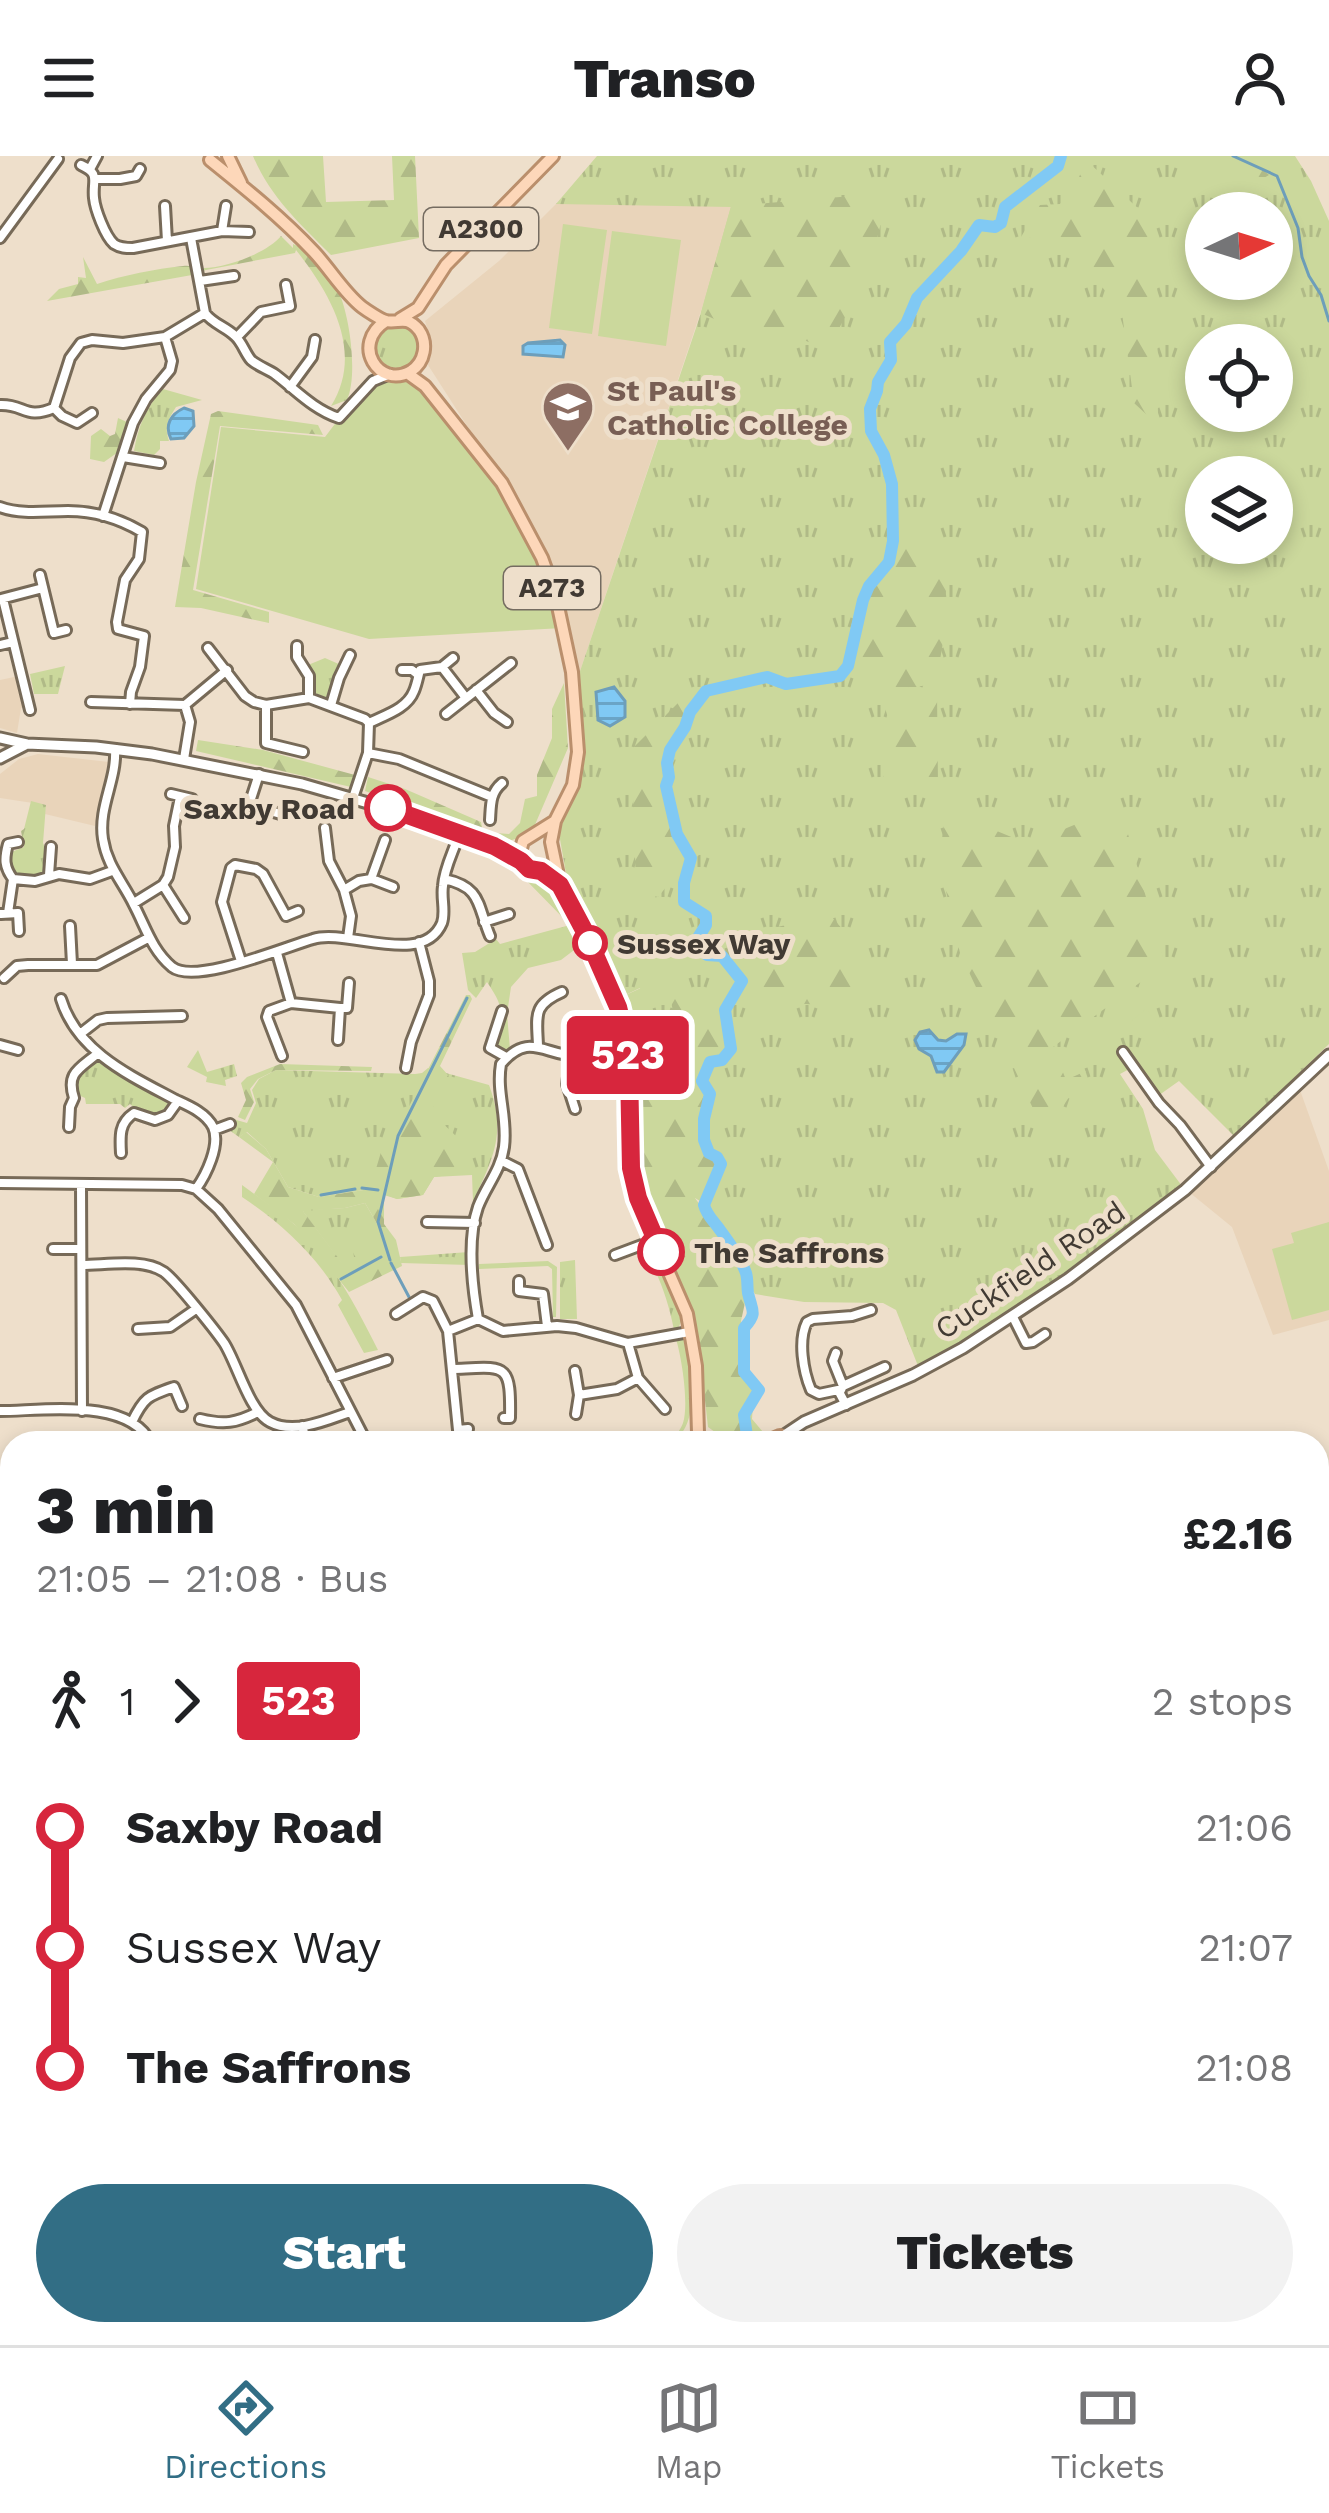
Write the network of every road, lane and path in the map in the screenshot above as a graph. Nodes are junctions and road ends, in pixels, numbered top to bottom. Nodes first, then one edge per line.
1 (98, 156) edge
2 (554, 156) edge
3 (215, 157) edge
4 (58, 159) edge
5 (140, 169) dead end
6 (95, 179) junction
7 (242, 186) junction
8 (165, 206) dead end
9 (226, 206) dead end
10 (222, 231) junction
11 (249, 232) dead end
12 (0, 238) edge
13 (191, 238) junction
14 (167, 242) junction
15 (234, 276) dead end
16 (200, 281) junction
17 (286, 285) dead end
18 (418, 308) junction
19 (364, 310) junction
20 (205, 313) junction
21 (400, 320) junction
22 (386, 321) junction
23 (418, 330) junction
24 (372, 333) junction
25 (165, 337) junction
26 (237, 337) junction
27 (315, 340) dead end
28 (374, 364) junction
29 (413, 369) junction
30 (390, 374) junction
31 (373, 381) junction
32 (290, 387) junction
33 (0, 405) edge
34 (54, 407) junction
35 (92, 413) dead end
36 (123, 457) junction
37 (160, 463) dead end
38 (0, 507) edge
39 (103, 516) junction
40 (142, 532) junction
41 (154, 532) dead end
42 (40, 575) dead end
43 (43, 588) junction
44 (1, 599) edge
45 (66, 630) dead end
46 (14, 642) junction
47 (0, 645) edge
48 (297, 646) dead end
49 (208, 648) dead end
50 (350, 656) dead end
51 (453, 658) dead end
52 (511, 663) dead end
53 (442, 668) junction
54 (227, 670) junction
55 (402, 670) dead end
56 (417, 674) junction
57 (476, 690) junction
58 (309, 698) junction
59 (466, 698) junction
60 (92, 702) dead end
61 (130, 704) junction
62 (185, 705) junction
63 (266, 705) junction
64 (331, 705) junction
65 (30, 710) dead end
66 (446, 713) dead end
67 (507, 722) dead end
68 (369, 723) junction
69 (27, 744) junction
70 (115, 748) junction
71 (0, 749) edge
72 (302, 752) dead end
73 (368, 753) junction
74 (184, 759) junction
75 (259, 774) junction
76 (502, 783) dead end
77 (491, 797) junction
78 (353, 798) junction
79 (192, 799) dead end
80 (284, 815) dead end
81 (490, 820) dead end
82 (555, 821) junction
83 (324, 828) dead end
84 (459, 834) junction
85 (531, 836) junction
86 (385, 839) dead end
87 (18, 842) dead end
88 (551, 842) junction
89 (521, 845) junction
90 (494, 846) junction
91 (51, 848) dead end
92 (555, 857) junction
93 (521, 861) junction
94 (112, 871) junction
95 (541, 871) junction
96 (49, 876) junction
97 (444, 878) junction
98 (13, 879) junction
99 (371, 879) junction
100 (163, 885) junction
101 (560, 885) junction
102 (393, 887) dead end
103 (344, 890) junction
104 (189, 901) dead end
105 (134, 903) junction
106 (178, 907) junction
107 (298, 911) dead end
108 (5, 913) edge
109 (508, 914) dead end
110 (184, 918) dead end
111 (484, 922) junction
112 (70, 926) dead end
113 (19, 931) dead end
114 (490, 936) dead end
115 (148, 938) junction
116 (348, 938) junction
117 (419, 942) junction
118 (277, 952) junction
119 (241, 961) junction
120 (72, 964) junction
121 (4, 979) edge
122 (349, 983) dead end
123 (562, 992) dead end
124 (61, 999) dead end
125 (291, 1003) junction
126 (340, 1008) junction
127 (502, 1011) dead end
128 (182, 1016) dead end
129 (80, 1034) junction
130 (338, 1040) dead end
131 (0, 1045) edge
132 (538, 1046) junction
133 (18, 1051) dead end
134 (1123, 1052) dead end
135 (97, 1054) junction
136 (628, 1054) junction
137 (282, 1056) dead end
138 (571, 1056) junction
139 (506, 1057) junction
140 (1326, 1062) edge
141 (406, 1068) dead end
142 (178, 1101) junction
143 (575, 1109) dead end
144 (230, 1124) dead end
145 (69, 1127) dead end
146 (214, 1130) junction
147 (121, 1153) dead end
148 (502, 1161) junction
149 (1211, 1167) junction
150 (0, 1183) edge
151 (81, 1184) junction
152 (196, 1189) junction
153 (427, 1222) dead end
154 (475, 1223) junction
155 (655, 1240) junction
156 (547, 1245) dead end
157 (53, 1249) dead end
158 (81, 1249) junction
159 (615, 1255) dead end
160 (82, 1264) junction
161 (519, 1281) dead end
162 (196, 1309) junction
163 (871, 1310) dead end
164 (396, 1314) dead end
165 (1012, 1317) junction
166 (478, 1318) junction
167 (548, 1326) junction
168 (138, 1329) dead end
169 (448, 1331) junction
170 (691, 1331) junction
171 (1045, 1334) dead end
172 (628, 1342) junction
173 (836, 1353) dead end
174 (384, 1365) dead end
175 (885, 1367) dead end
176 (452, 1369) junction
177 (575, 1371) dead end
178 (333, 1378) junction
179 (638, 1378) junction
180 (842, 1389) junction
181 (579, 1395) junction
182 (846, 1405) junction
183 (182, 1406) dead end
184 (664, 1409) dead end
185 (0, 1411) edge
186 (82, 1411) junction
187 (258, 1412) junction
188 (350, 1412) junction
189 (577, 1414) dead end
190 (504, 1418) dead end
191 (200, 1419) dead end
192 (132, 1422) junction
193 (302, 1426) junction
194 (468, 1429) dead end
195 (142, 1431) edge
196 (303, 1431) edge
197 (360, 1431) edge
198 (697, 1431) edge
199 (796, 1431) edge

1 - 6 street
2 - 18 main road, A2300
3 - 7 main road
3 - 7 main road
4 - 12 street
5 - 6 street
6 - 14 street
7 - 19 main road
8 - 14 street
9 - 10 street
10 - 11 street
10 - 13 street
13 - 14 street
13 - 16 street
15 - 16 street
16 - 20 street
17 - 26 street
18 - 21 main road, A2300
18 - 23 main road
19 - 22 main road
19 - 24 main road
20 - 25 street
20 - 26 street
21 - 22 main road
21 - 23 main road
22 - 24 main road
23 - 29 main road
24 - 28 main road
25 - 34 street
25 - 36 street
26 - 32 street
27 - 32 street
28 - 30 main road
28 - 31 street
29 - 30 main road
29 - 82 main road, A273
30 - 31 street
31 - 32 street
33 - 34 street
34 - 35 street
36 - 37 street
36 - 39 street
38 - 39 street
39 - 40 street
40 - 41 street
40 - 61 street
42 - 43 street
43 - 44 street
43 - 45 street
44 - 46 street
46 - 47 street
46 - 65 street
48 - 58 street
49 - 54 street
50 - 64 street
51 - 53 street
52 - 57 street
53 - 56 street
53 - 59 street
54 - 62 street
54 - 63 street
55 - 56 street
56 - 68 street
57 - 59 street
57 - 67 street
58 - 63 street
58 - 64 street
59 - 66 street
60 - 61 street
61 - 62 street
62 - 74 street
63 - 72 street
64 - 68 street
68 - 73 street
69 - 70 street
69 - 71 street
69 - 71 street
70 - 74 street
70 - 94 street
73 - 77 street
73 - 78 street
74 - 75 street
75 - 78 street
75 - 80 street
76 - 77 street
77 - 81 street
78 - 84 street
79 - 100 street
82 - 85 main road
82 - 88 main road, A273
83 - 103 street
84 - 90 street
84 - 97 street
85 - 88 main road
85 - 89 main road
86 - 99 street
87 - 98 street
88 - 92 main road
89 - 90 street
89 - 93 main road
90 - 93 street
91 - 96 street
92 - 95 main road
92 - 101 main road
93 - 95 main road
94 - 96 street
94 - 105 street
95 - 101 main road
96 - 98 street
97 - 111 street
97 - 117 street
98 - 108 street
99 - 102 street
99 - 103 street
100 - 105 street
100 - 106 street
101 - 136 main road
103 - 116 street
104 - 106 street
105 - 115 street
106 - 110 street
107 - 119 street
108 - 113 street
109 - 111 street
111 - 114 street
112 - 120 street
115 - 119 street
115 - 120 street
116 - 117 street
116 - 118 street
117 - 141 street
118 - 119 street
118 - 125 street
120 - 121 street
122 - 126 street
123 - 132 street
124 - 129 street
125 - 126 street
125 - 137 street
126 - 130 street
127 - 139 street
128 - 129 street
129 - 135 street
131 - 133 street
132 - 138 street
132 - 139 street
134 - 149 street
135 - 142 street
135 - 145 street
136 - 138 street
136 - 155 main road
138 - 143 street
139 - 148 street
140 - 149 street, Cuckfield Road
142 - 146 street
142 - 147 street
144 - 146 street
146 - 152 street
148 - 154 street
148 - 156 street
149 - 165 street, Cuckfield Road
150 - 151 street
151 - 152 street
151 - 158 street
152 - 178 street
153 - 154 street
154 - 166 street
155 - 159 street
155 - 170 main road
157 - 158 street
158 - 160 street
160 - 162 street
160 - 186 street
161 - 167 street
162 - 168 street
162 - 187 street
163 - 180 street
164 - 169 street
165 - 171 street
165 - 182 street, Cuckfield Road
166 - 167 street
166 - 169 street
167 - 172 street
169 - 176 street
170 - 172 street
170 - 198 main road
172 - 179 street
173 - 180 street
174 - 178 street
175 - 180 street
176 - 190 street
176 - 194 street
177 - 181 street
178 - 188 street
179 - 181 street
179 - 184 street
180 - 182 street
181 - 189 street
182 - 199 street, Cuckfield Road
183 - 192 street
185 - 186 street
186 - 192 street
187 - 191 street
187 - 193 street
188 - 193 street
188 - 197 street
192 - 195 street
193 - 196 street

